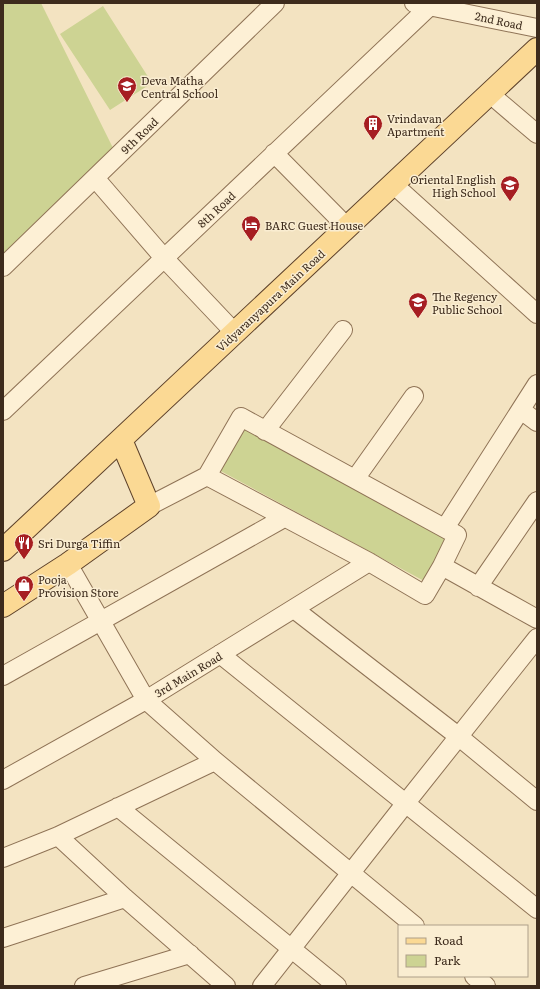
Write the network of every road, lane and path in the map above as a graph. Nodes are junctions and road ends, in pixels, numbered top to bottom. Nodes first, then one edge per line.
1 (275, 3) edge
2 (422, 4) edge
3 (537, 28) edge
4 (537, 49) edge
5 (490, 94) junction
6 (537, 134) edge
7 (274, 153) junction
8 (95, 178) junction
9 (393, 184) junction
10 (348, 227) junction
11 (164, 258) junction
12 (3, 267) edge
13 (537, 314) edge
14 (343, 330) dead end
15 (235, 332) junction
16 (537, 384) edge
17 (414, 396) dead end
18 (521, 410) junction
19 (3, 411) edge
20 (537, 422) edge
21 (265, 431) junction
22 (121, 440) junction
23 (207, 476) junction
24 (355, 479) junction
25 (537, 501) edge
26 (149, 506) junction
27 (284, 518) junction
28 (446, 528) junction
29 (3, 550) edge
30 (369, 562) junction
31 (68, 564) junction
32 (442, 566) junction
33 (478, 587) junction
34 (3, 606) edge
35 (294, 609) junction
36 (537, 619) edge
37 (100, 620) junction
38 (537, 638) edge
39 (220, 654) junction
40 (3, 676) edge
41 (146, 700) junction
42 (458, 736) junction
43 (216, 762) junction
44 (3, 780) edge
45 (537, 801) edge
46 (405, 804) junction
47 (118, 807) junction
48 (58, 836) junction
49 (3, 858) edge
50 (351, 872) junction
51 (125, 898) junction
52 (537, 909) edge
53 (414, 925) edge
54 (3, 938) edge
55 (292, 948) junction
56 (190, 954) junction
57 (475, 977) edge
58 (84, 986) edge
59 (226, 986) edge
60 (262, 986) edge
61 (337, 986) edge
62 (486, 986) edge

1 - 8 street, 9th Road
2 - 3 street, 2nd Road
2 - 7 street, 8th Road
4 - 5 main road, Vidyaranyapura Main Road
5 - 6 street
5 - 9 main road, Vidyaranyapura Main Road
7 - 10 street
7 - 11 street, 8th Road
8 - 11 street
8 - 12 street, 9th Road
9 - 10 main road, Vidyaranyapura Main Road
9 - 13 street
10 - 15 main road, Vidyaranyapura Main Road
11 - 15 street
11 - 19 street, 8th Road
14 - 21 street
15 - 22 main road, Vidyaranyapura Main Road
16 - 18 street
17 - 24 street
18 - 20 street
18 - 28 street
21 - 23 street
21 - 24 street
22 - 26 main road
22 - 29 main road, Vidyaranyapura Main Road
23 - 26 street
23 - 27 street
24 - 28 street
25 - 33 street
26 - 31 main road
27 - 30 street
27 - 37 street
28 - 32 street
30 - 32 street
30 - 35 street, 3rd Main Road
31 - 34 main road
31 - 37 street
32 - 33 street
33 - 36 street
35 - 39 street, 3rd Main Road
35 - 42 street
37 - 40 street
37 - 41 street
38 - 42 street
39 - 41 street, 3rd Main Road
39 - 46 street
41 - 43 street
41 - 44 street, 3rd Main Road
42 - 45 street
42 - 46 street
43 - 47 street
43 - 50 street
46 - 50 street
46 - 52 street
47 - 48 street
47 - 55 street
48 - 49 street
48 - 51 street
50 - 53 street
50 - 55 street
51 - 54 street
51 - 56 street
55 - 60 street
55 - 61 street
56 - 58 street
56 - 59 street
57 - 62 street

